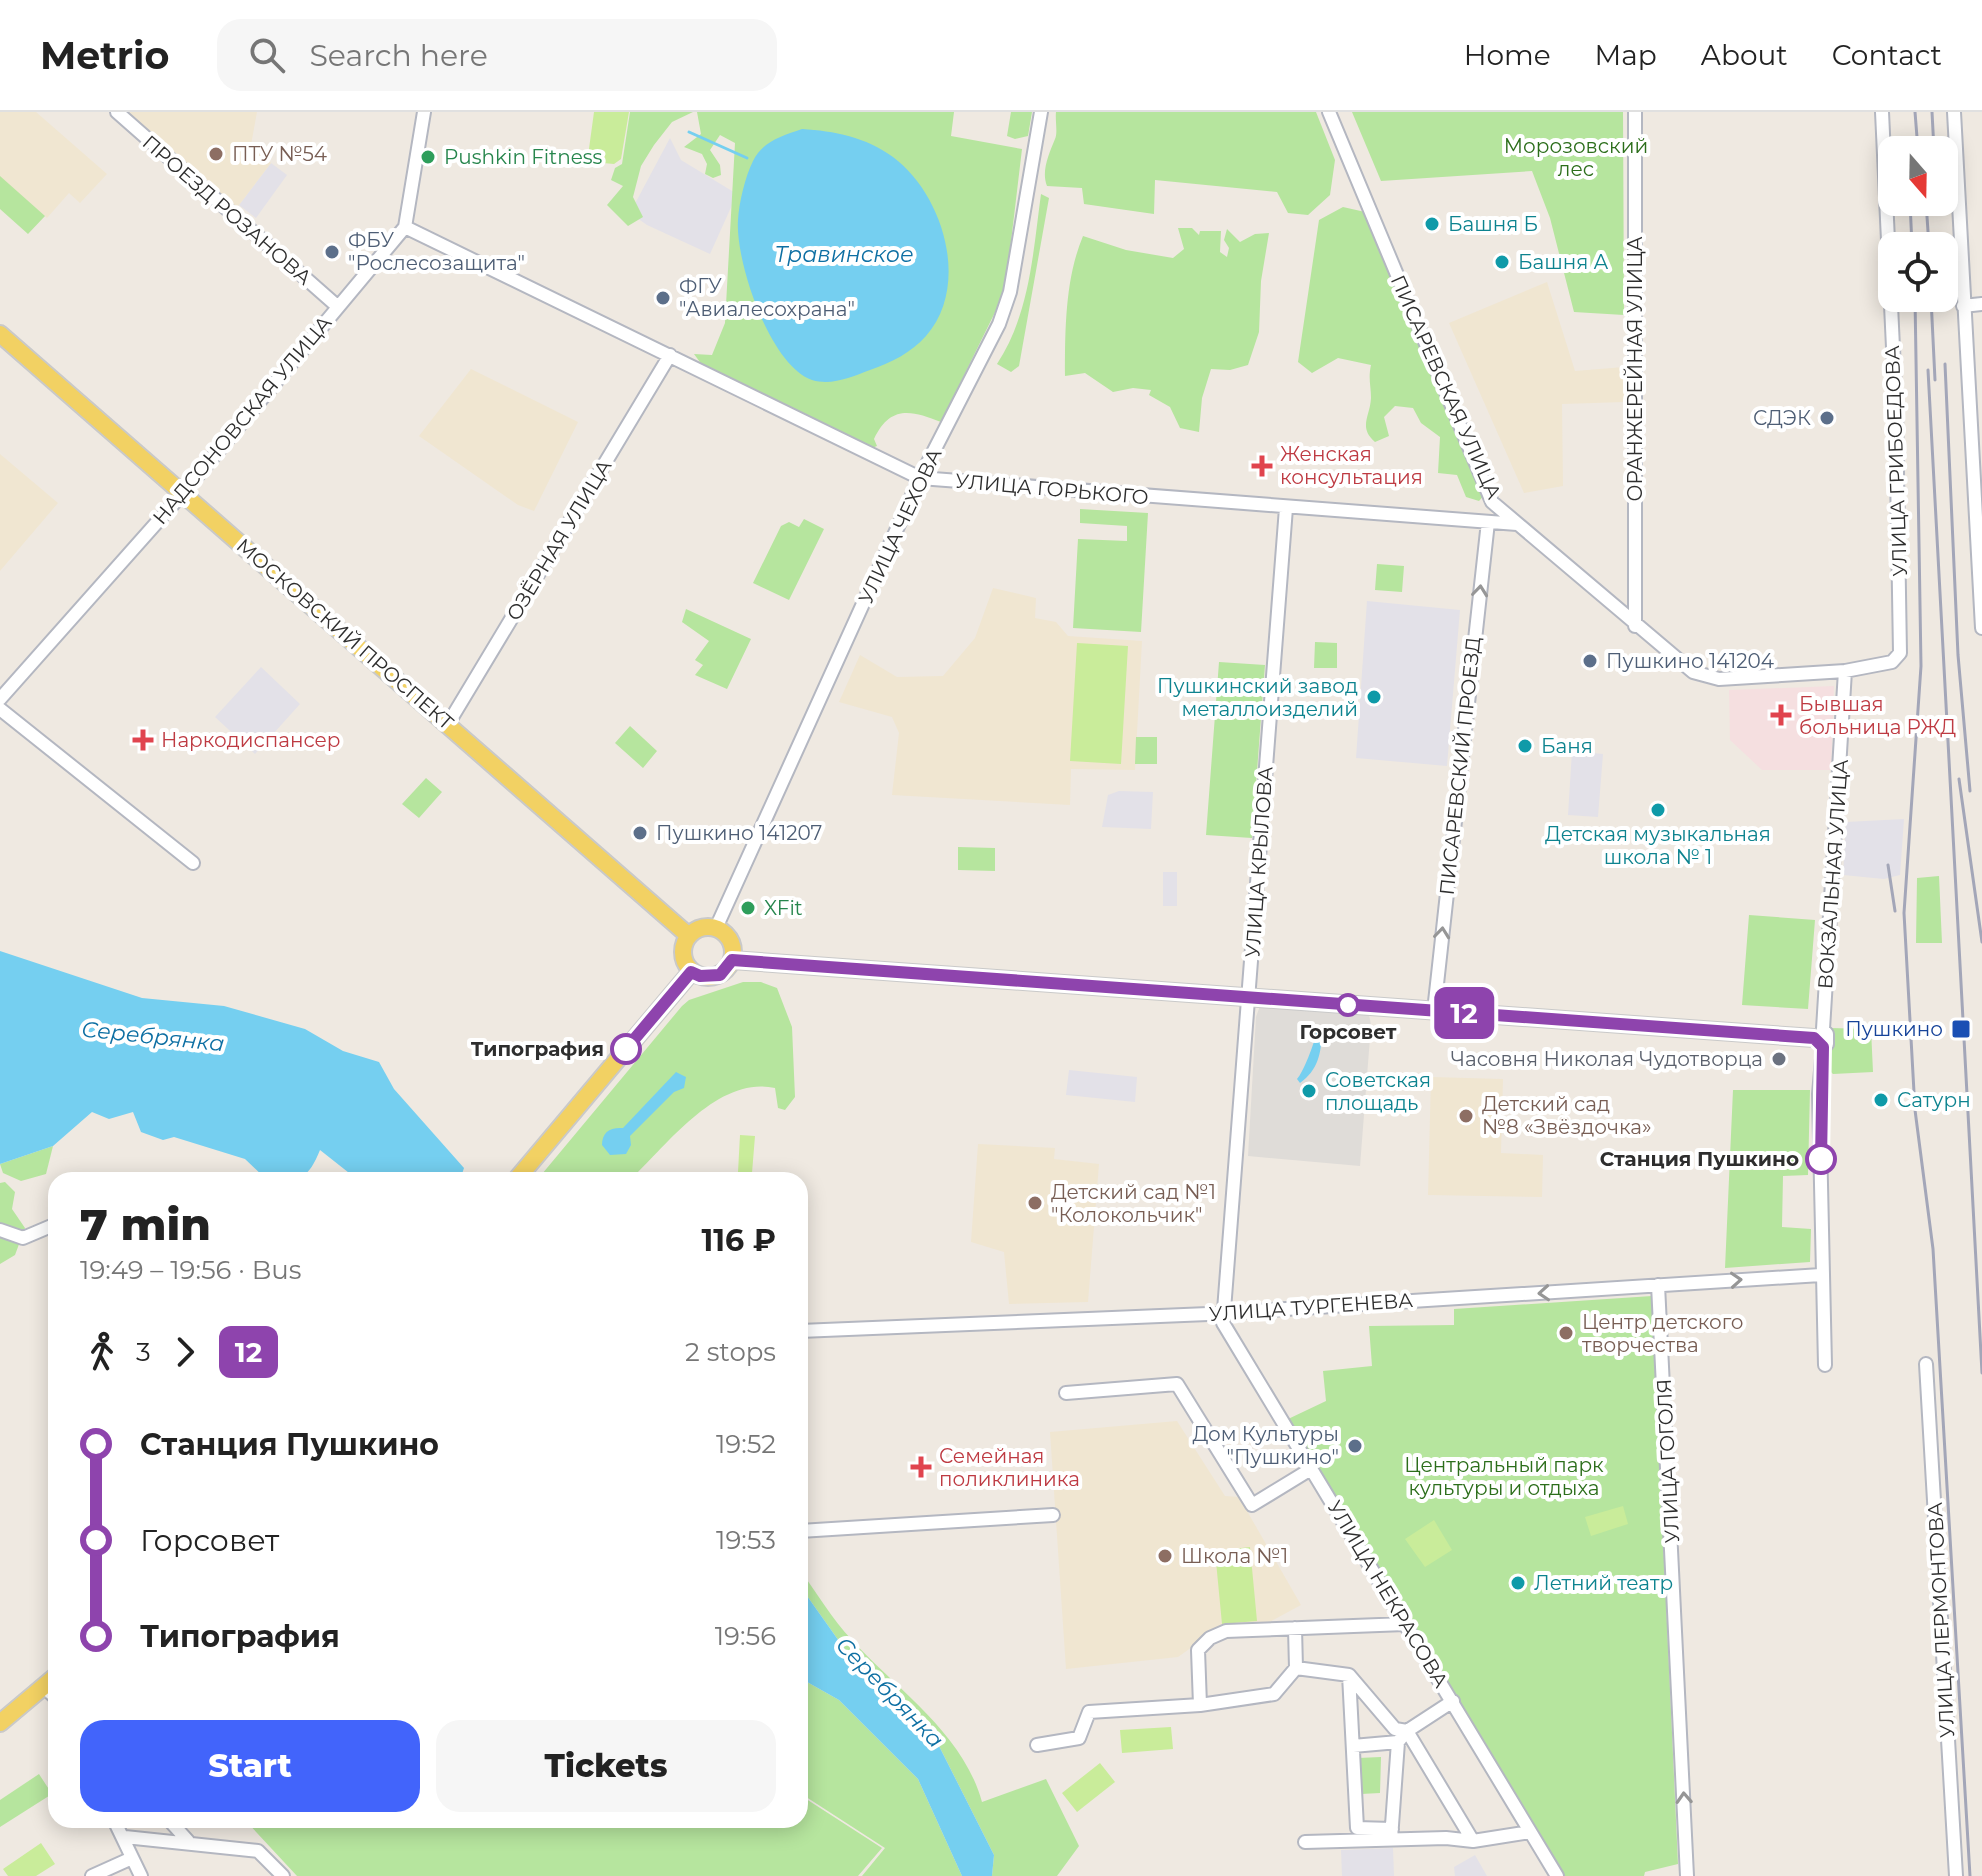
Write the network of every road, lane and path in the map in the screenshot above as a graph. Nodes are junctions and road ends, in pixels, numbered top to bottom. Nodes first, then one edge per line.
1 (117, 112) edge
2 (424, 112) edge
3 (1041, 112) edge
4 (1329, 112) edge
5 (1635, 112) edge
6 (1882, 112) edge
7 (1954, 112) edge
8 (405, 227) junction
9 (1982, 304) edge
10 (337, 306) junction
11 (1963, 306) junction
12 (0, 334) edge
13 (670, 355) junction
14 (920, 478) junction
15 (183, 493) junction
16 (1286, 508) junction
17 (1488, 522) junction
18 (1517, 524) junction
19 (1635, 626) junction
20 (1982, 628) edge
21 (1845, 671) junction
22 (0, 699) edge
23 (0, 709) edge
24 (448, 724) junction
25 (193, 863) dead end
26 (716, 928) junction
27 (689, 936) junction
28 (732, 960) junction
29 (691, 972) junction
30 (1248, 998) junction
31 (1434, 1011) junction
32 (1820, 1038) junction
33 (523, 1172) edge
34 (48, 1227) edge
35 (0, 1230) edge
36 (1821, 1275) junction
37 (1658, 1285) junction
38 (1225, 1312) junction
39 (808, 1331) edge
40 (1926, 1364) dead end
41 (1825, 1365) dead end
42 (1066, 1393) dead end
43 (1311, 1469) junction
44 (1053, 1515) dead end
45 (808, 1530) edge
46 (1405, 1624) junction
47 (1295, 1628) junction
48 (1296, 1668) junction
49 (1349, 1675) junction
50 (48, 1690) edge
51 (1453, 1701) junction
52 (1200, 1705) junction
53 (0, 1723) edge
54 (1402, 1736) junction
55 (1037, 1745) dead end
56 (1353, 1746) junction
57 (119, 1828) edge
58 (176, 1828) edge
59 (1530, 1832) junction
60 (1391, 1834) junction
61 (125, 1837) junction
62 (188, 1841) junction
63 (1473, 1841) junction
64 (1305, 1842) dead end
65 (132, 1858) junction
66 (92, 1876) edge
67 (141, 1876) edge
68 (283, 1876) edge
69 (1557, 1876) edge
70 (1687, 1876) edge
71 (1956, 1876) edge

1 - 10 street, ПРОЕЗД РОЗАНОВА
2 - 8 street
3 - 14 street, УЛИЦА ЧЕХОВА
4 - 18 street, ПИСАРЕВСКАЯ УЛИЦА
5 - 19 street, ОРАНЖЕРЕЙНАЯ УЛИЦА
6 - 21 street, УЛИЦА ГРИБОЕДОВА
7 - 11 street
8 - 10 street, НАДСОНОВСКАЯ УЛИЦА
8 - 13 street, УЛИЦА ГОРЬКОГО
9 - 11 street
10 - 15 street, НАДСОНОВСКАЯ УЛИЦА
11 - 20 street
12 - 15 main road, МОСКОВСКИЙ ПРОСПЕКТ
13 - 14 street, УЛИЦА ГОРЬКОГО
13 - 24 street, ОЗЁРНАЯ УЛИЦА
14 - 16 street, УЛИЦА ГОРЬКОГО
14 - 26 street, УЛИЦА ЧЕХОВА
15 - 22 street, НАДСОНОВСКАЯ УЛИЦА
15 - 24 main road, МОСКОВСКИЙ ПРОСПЕКТ
16 - 17 street, УЛИЦА ГОРЬКОГО
16 - 30 street, УЛИЦА КРЫЛОВА
17 - 18 street, УЛИЦА ГОРЬКОГО
31 -> 17 street, ПИСАРЕВСКИЙ ПРОЕЗД
18 - 19 street, ПИСАРЕВСКАЯ УЛИЦА
19 - 21 street, ПИСАРЕВСКАЯ УЛИЦА
21 - 32 street, ВОКЗАЛЬНАЯ УЛИЦА
23 - 25 street
24 - 27 main road, МОСКОВСКИЙ ПРОСПЕКТ
26 - 27 main road
26 - 28 main road
27 - 29 main road
28 - 29 main road
28 - 30 main road
29 - 33 main road
30 - 31 main road
30 - 38 street, УЛИЦА КРЫЛОВА
31 - 32 main road
32 - 36 street, ВОКЗАЛЬНАЯ УЛИЦА
34 - 35 street
37 -> 36 street, УЛИЦА ТУРГЕНЕВА
36 - 41 street, ВОКЗАЛЬНАЯ УЛИЦА
37 -> 38 street, УЛИЦА ТУРГЕНЕВА
70 -> 37 street, УЛИЦА ГОГОЛЯ
38 - 39 street, УЛИЦА ТУРГЕНЕВА
38 - 43 street, УЛИЦА НЕКРАСОВА
40 - 71 street, УЛИЦА ЛЕРМОНТОВА
42 - 43 street
43 - 46 street, УЛИЦА НЕКРАСОВА
44 - 45 street
46 - 47 street
46 - 51 street, УЛИЦА НЕКРАСОВА
47 - 48 street
47 - 52 street
48 - 49 street
48 - 52 street
49 - 54 street
49 - 56 street
50 - 53 main road
51 - 54 street
51 - 59 street, УЛИЦА НЕКРАСОВА
52 - 55 street
54 - 56 street
54 - 60 street
54 - 63 street
56 - 60 street
57 - 61 street
58 - 62 street
59 - 63 street
59 - 69 street, УЛИЦА НЕКРАСОВА
60 - 63 street
60 - 64 street
61 - 62 street
61 - 65 street
62 - 68 street
65 - 66 street
65 - 67 street

